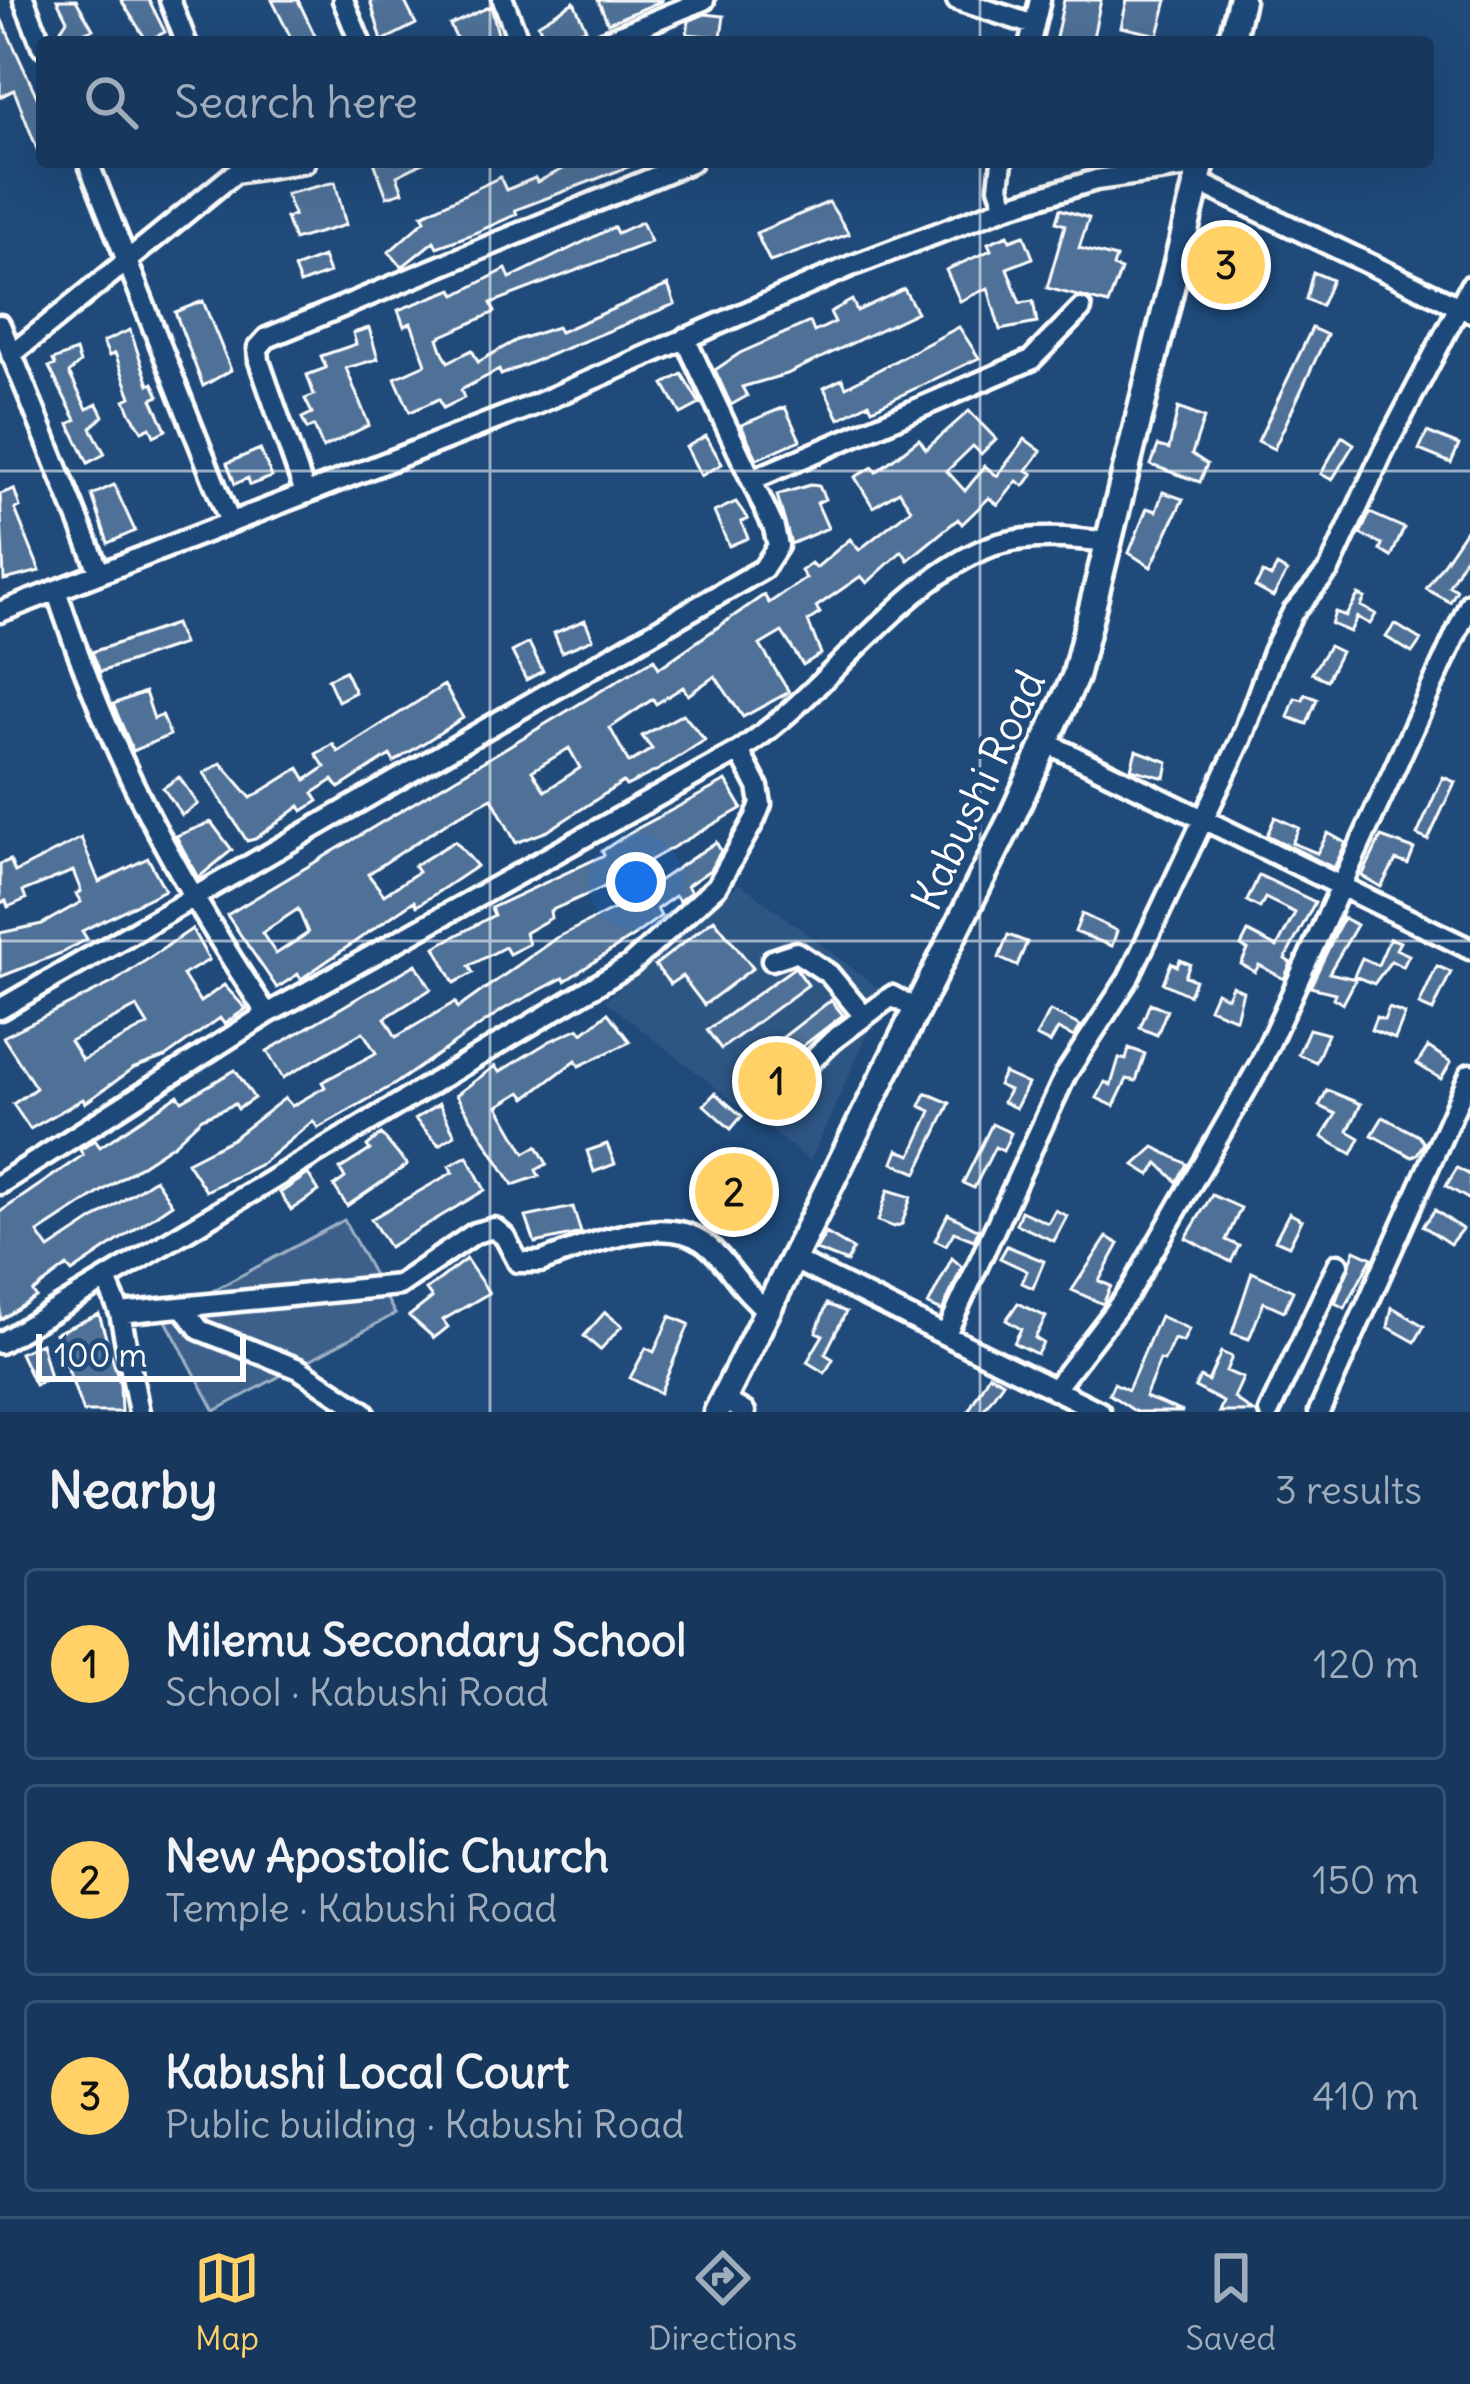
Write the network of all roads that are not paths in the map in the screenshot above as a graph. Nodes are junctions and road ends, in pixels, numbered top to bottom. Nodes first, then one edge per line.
1 (24, 0) edge
2 (170, 0) edge
3 (343, 0) edge
4 (503, 0) edge
5 (704, 0) edge
6 (957, 0) edge
7 (1040, 0) edge
8 (1240, 0) edge
9 (672, 6) edge
10 (1032, 33) edge
11 (38, 36) edge
12 (184, 36) edge
13 (358, 36) edge
14 (517, 36) edge
15 (614, 36) edge
16 (1232, 36) edge
17 (90, 168) edge
18 (232, 168) edge
19 (678, 168) edge
20 (1001, 168) edge
21 (1201, 170) edge
22 (1006, 207) junction
23 (126, 257) junction
24 (1470, 286) edge
25 (1081, 309) dead end
26 (1464, 309) edge
27 (0, 326) edge
28 (685, 338) junction
29 (11, 355) junction
30 (754, 479) junction
31 (304, 493) junction
32 (229, 520) junction
33 (1111, 543) junction
34 (99, 571) junction
35 (56, 590) junction
36 (1470, 603) edge
37 (0, 611) edge
38 (1047, 743) junction
39 (739, 751) junction
40 (1200, 819) junction
41 (1343, 888) junction
42 (191, 900) junction
43 (1470, 949) edge
44 (772, 960) dead end
45 (0, 1009) edge
46 (916, 1009) junction
47 (267, 1014) junction
48 (863, 1015) junction
49 (1470, 1074) edge
50 (774, 1097) dead end
51 (0, 1184) edge
52 (792, 1259) junction
53 (1338, 1264) dead end
54 (107, 1282) junction
55 (184, 1310) junction
56 (767, 1310) junction
57 (121, 1313) junction
58 (946, 1334) junction
59 (0, 1342) edge
60 (1064, 1400) edge
61 (729, 1408) edge
62 (140, 1412) edge
63 (364, 1412) edge
64 (1100, 1412) edge
65 (1269, 1412) edge
66 (1318, 1412) edge

1 - 11 street
2 - 12 street
3 - 13 street
4 - 14 street
5 - 9 street
6 - 10 street
7 - 10 street
8 - 16 main road
9 - 15 street
17 - 23 street
18 - 23 street
19 - 31 street
20 - 22 street
21 - 22 street
21 - 26 street
21 - 33 main road, Kabushi Road
22 - 28 street
23 - 29 street
23 - 32 street
24 - 26 street
25 - 30 street
26 - 40 street
27 - 29 street
28 - 30 street
28 - 31 street
29 - 34 street
30 - 42 street
31 - 32 street
32 - 34 street
33 - 38 main road, Kabushi Road
33 - 39 street
34 - 35 street
35 - 37 street
35 - 42 street
36 - 41 street
38 - 40 street
38 - 46 main road, Kabushi Road
39 - 47 street
39 - 54 street
40 - 41 street
40 - 58 street
41 - 43 street
41 - 60 street
42 - 45 street
42 - 47 street
44 - 48 street
46 - 48 street
46 - 52 main road, Kabushi Road
47 - 51 street
48 - 50 street
49 - 66 street
52 - 56 main road, Kabushi Road
52 - 58 street
53 - 65 street
54 - 57 street
54 - 59 street
55 - 56 street
55 - 57 street
55 - 63 street
56 - 61 main road, Kabushi Road
57 - 62 street
58 - 60 street
60 - 64 street

